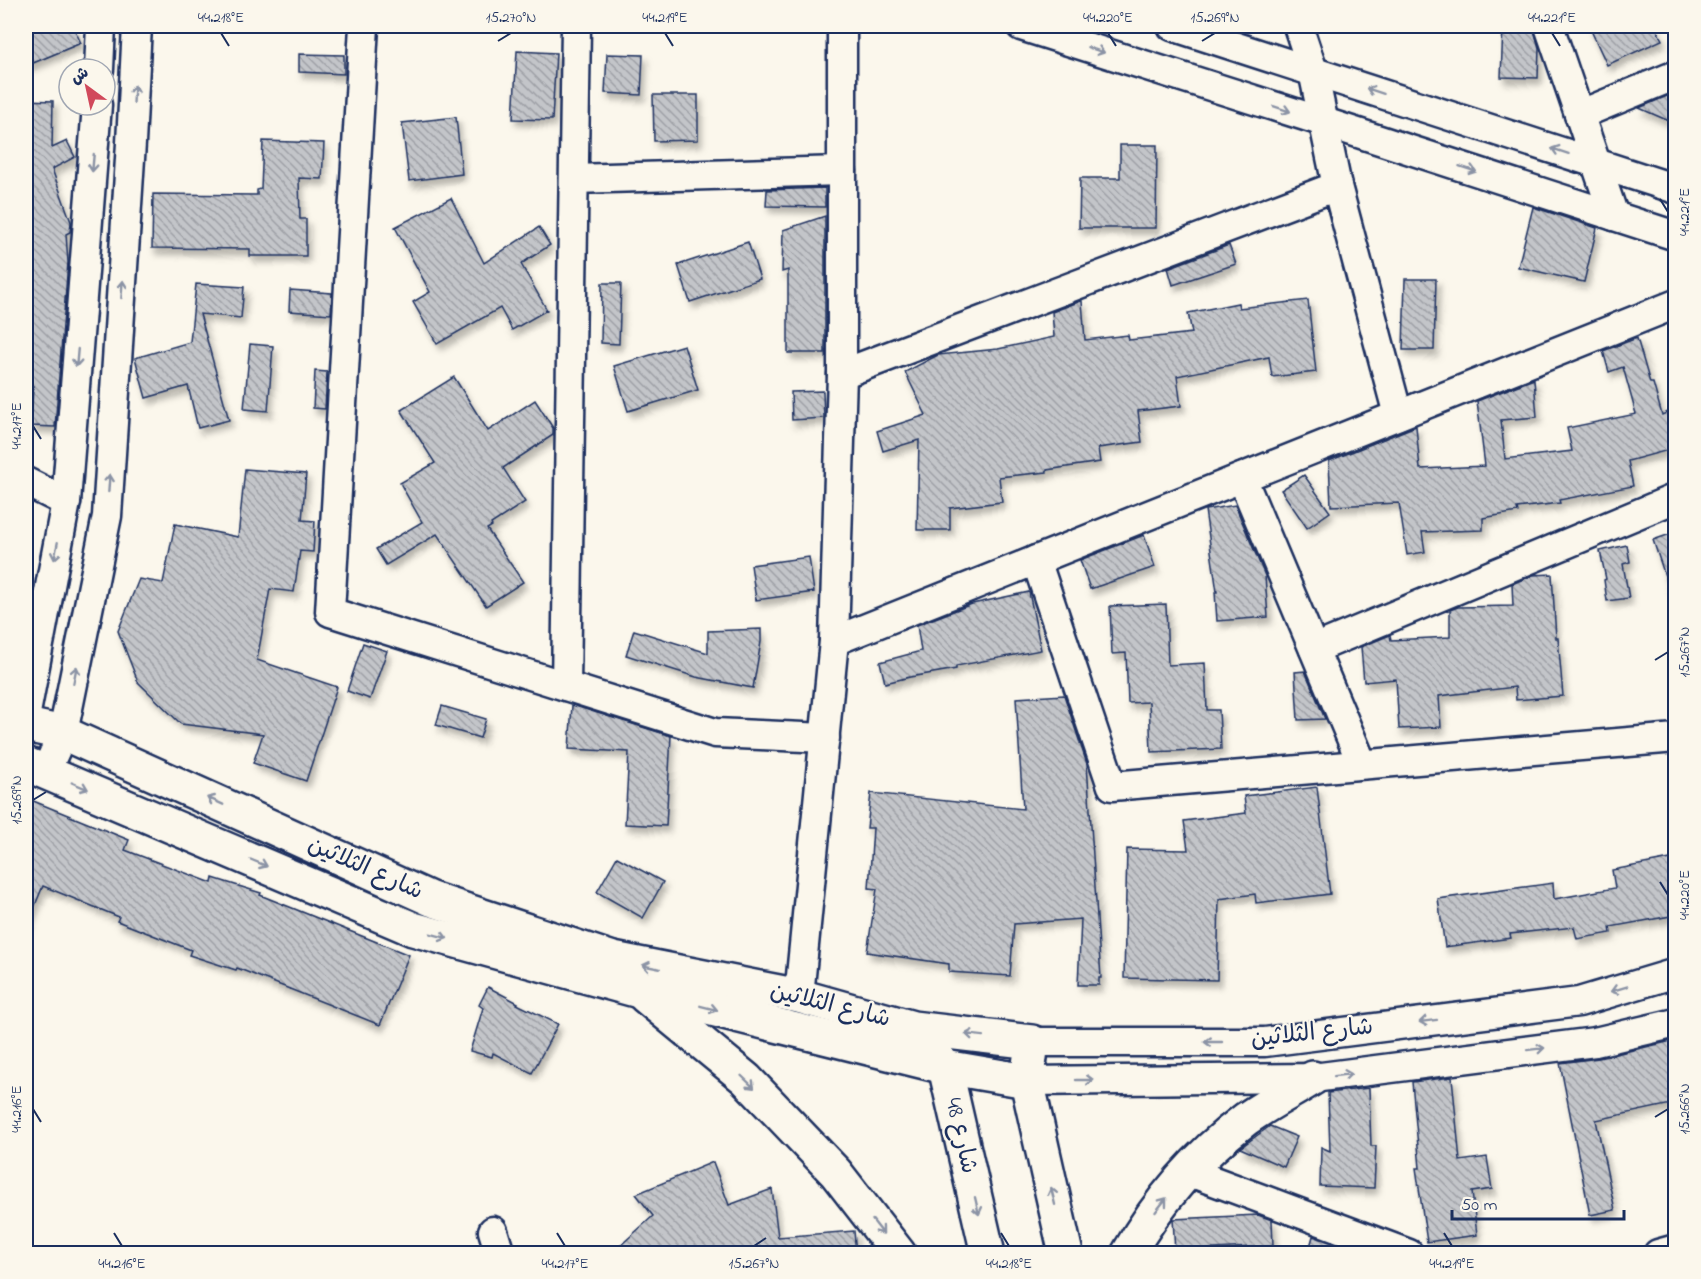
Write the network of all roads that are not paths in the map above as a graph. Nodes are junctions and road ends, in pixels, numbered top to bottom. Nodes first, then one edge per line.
1 (101, 26) edge
2 (137, 26) edge
3 (364, 26) edge
4 (576, 26) edge
5 (842, 26) edge
6 (1021, 26) edge
7 (1172, 26) edge
8 (1298, 26) edge
9 (1549, 26) edge
10 (100, 57) edge
11 (1313, 71) junction
12 (1676, 75) edge
13 (1580, 115) junction
14 (96, 117) edge
15 (1324, 122) junction
16 (1596, 163) junction
17 (842, 171) junction
18 (574, 179) junction
19 (1337, 186) junction
20 (1676, 189) edge
21 (1614, 216) junction
22 (1676, 236) edge
23 (1676, 304) edge
24 (842, 374) junction
25 (1398, 415) junction
26 (1242, 478) junction
27 (26, 482) edge
28 (1676, 498) edge
29 (66, 502) junction
30 (1036, 560) junction
31 (834, 641) junction
32 (1314, 649) junction
33 (566, 686) junction
34 (26, 713) edge
35 (26, 725) edge
36 (63, 733) junction
37 (825, 738) junction
38 (1676, 738) edge
39 (1362, 764) junction
40 (36, 767) edge
41 (1676, 973) edge
42 (639, 991) junction
43 (798, 996) junction
44 (1676, 1023) edge
45 (913, 1028) junction
46 (1032, 1042) junction
47 (945, 1067) junction
48 (1314, 1078) junction
49 (1027, 1081) junction
50 (1187, 1171) junction
51 (1676, 1249) edge
52 (899, 1254) edge
53 (988, 1254) edge
54 (1066, 1254) edge
55 (1128, 1254) edge
56 (1409, 1254) edge
57 (1658, 1254) edge

1 - 10 street
36 -> 2 street
3 - 33 street
4 - 18 street
5 - 17 street
6 -> 15 street
7 - 11 street
8 - 11 street
9 - 13 street
11 - 15 street
16 -> 11 street
12 - 13 street
13 - 16 street
14 -> 29 street
15 - 19 street
15 -> 21 street
16 - 20 street
16 - 21 street
17 - 18 street
17 - 24 street
18 - 33 street
19 - 24 street
19 - 25 street
21 - 22 street
23 - 25 street
24 - 31 street
25 - 26 street
26 - 30 street
26 - 32 street
27 - 29 street
28 - 32 street
29 -> 34 street
30 - 31 street
30 - 39 street
31 - 37 street
32 - 39 street
33 - 37 street
35 - 36 main road, شارع الثلاثين
36 - 40 street
43 -> 36 main road, شارع الثلاثين
37 - 43 street
38 - 39 street
40 -> 42 main road, شارع الثلاثين
41 -> 46 street, شارع الثلاثين
42 -> 47 main road, شارع الثلاثين
42 -> 52 main road
43 - 45 main road, شارع الثلاثين
48 -> 44 street, شارع الثلاثين
46 -> 45 main road, شارع الثلاثين
45 - 47 main road, شارع 48
46 - 49 main road
47 - 49 main road, شارع الثلاثين
47 -> 53 main road, شارع 48
49 -> 48 street, شارع الثلاثين
48 - 50 main road
54 -> 49 main road
55 -> 50 main road
50 - 56 street
51 - 57 street

